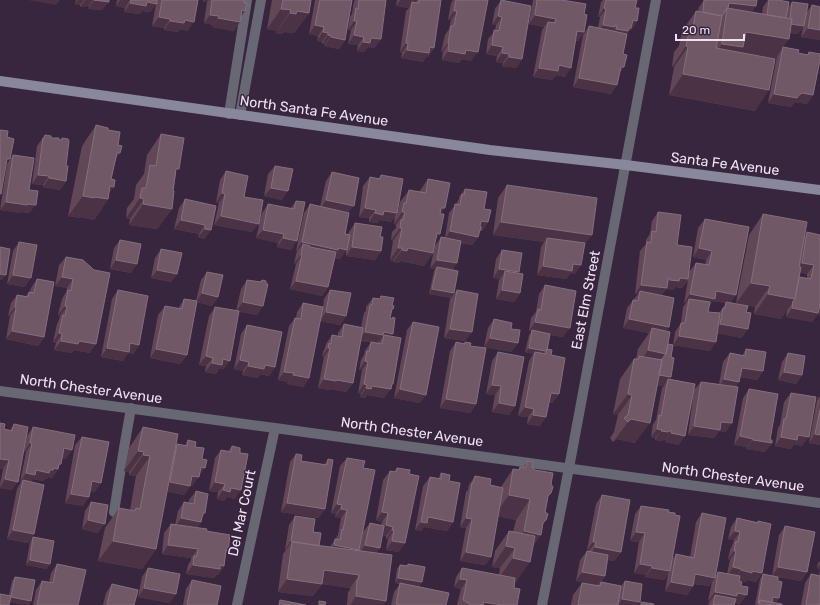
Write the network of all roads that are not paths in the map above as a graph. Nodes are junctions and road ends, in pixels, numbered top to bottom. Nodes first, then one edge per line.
1 (248, 0) edge
2 (261, 0) edge
3 (656, 0) edge
4 (0, 81) edge
5 (229, 114) junction
6 (240, 115) junction
7 (626, 165) junction
8 (820, 190) edge
9 (0, 391) edge
10 (131, 408) junction
11 (275, 428) junction
12 (569, 468) junction
13 (820, 503) edge
14 (114, 512) dead end
15 (237, 605) edge
16 (542, 605) edge

1 - 5 street
2 - 6 street
3 - 7 street, East Elm Street
4 - 5 main road, North Santa Fe Avenue
5 - 6 main road, North Santa Fe Avenue
6 - 7 main road, North Santa Fe Avenue
7 - 8 main road, Santa Fe Avenue
7 - 12 street, East Elm Street
9 - 10 street, North Chester Avenue
10 - 11 street, North Chester Avenue
10 - 14 street
11 - 12 street, North Chester Avenue
11 - 15 street, Del Mar Court
12 - 13 street, North Chester Avenue
12 - 16 street, East Elm Street

